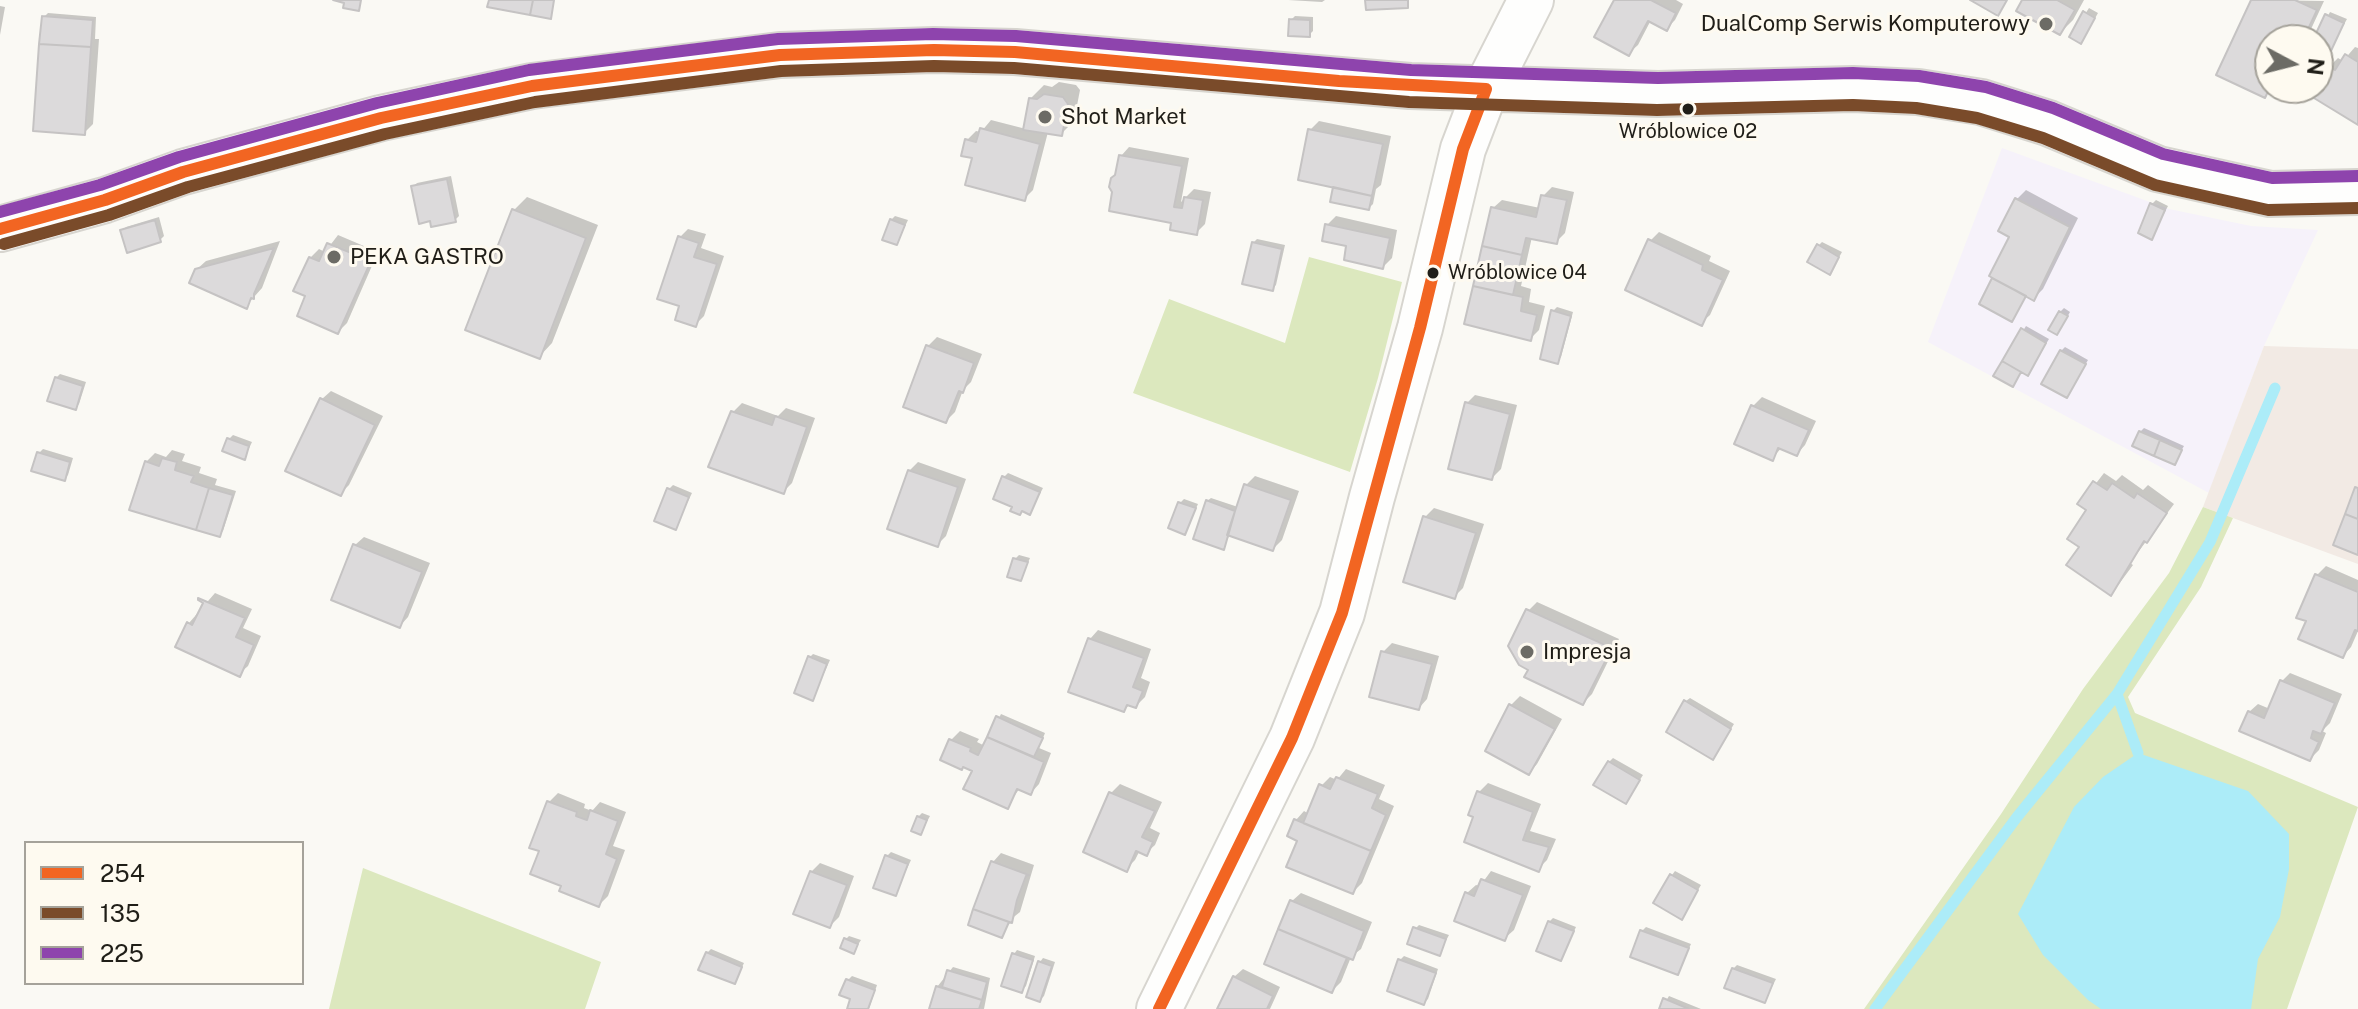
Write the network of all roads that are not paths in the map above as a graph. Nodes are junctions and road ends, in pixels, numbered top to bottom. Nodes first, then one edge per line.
1 (1531, 0) edge
2 (1486, 89) junction
3 (2358, 192) edge
4 (0, 229) edge
5 (1159, 1009) edge

1 - 2 street
2 - 3 street
2 - 4 street
2 - 5 street

